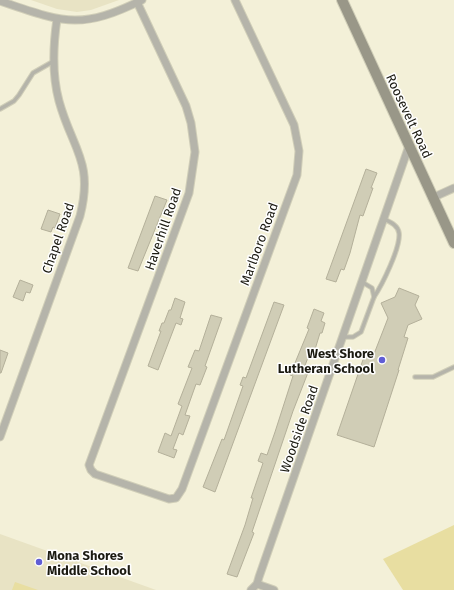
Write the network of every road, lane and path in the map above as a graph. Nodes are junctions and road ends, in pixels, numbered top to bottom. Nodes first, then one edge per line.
1 (0, 0) edge
2 (235, 0) edge
3 (342, 0) edge
4 (139, 1) edge
5 (15, 3) edge
6 (57, 19) junction
7 (54, 60) junction
8 (0, 109) edge
9 (409, 146) junction
10 (454, 188) edge
11 (432, 198) junction
12 (384, 218) junction
13 (454, 244) edge
14 (362, 282) junction
15 (374, 297) junction
16 (343, 337) junction
17 (454, 367) edge
18 (415, 378) dead end
19 (0, 437) edge
20 (89, 465) joint
21 (257, 584) junction
22 (250, 590) edge
23 (274, 590) edge

1 - 5 street
2 - 20 street, Marlboro Road
3 - 9 street, Roosevelt Road
4 - 6 street
4 - 20 street, Haverhill Road
5 - 6 street
6 - 7 street, Chapel Road
7 - 8 lane
7 - 19 street, Chapel Road
9 - 11 street, Roosevelt Road
9 - 12 street, Woodside Road
10 - 11 street
11 - 13 street, Roosevelt Road
12 - 14 street, Woodside Road
12 - 15 lane
14 - 15 lane
14 - 16 street, Woodside Road
15 - 16 lane
16 - 21 street, Woodside Road
17 - 18 lane
21 - 22 street
21 - 23 street

